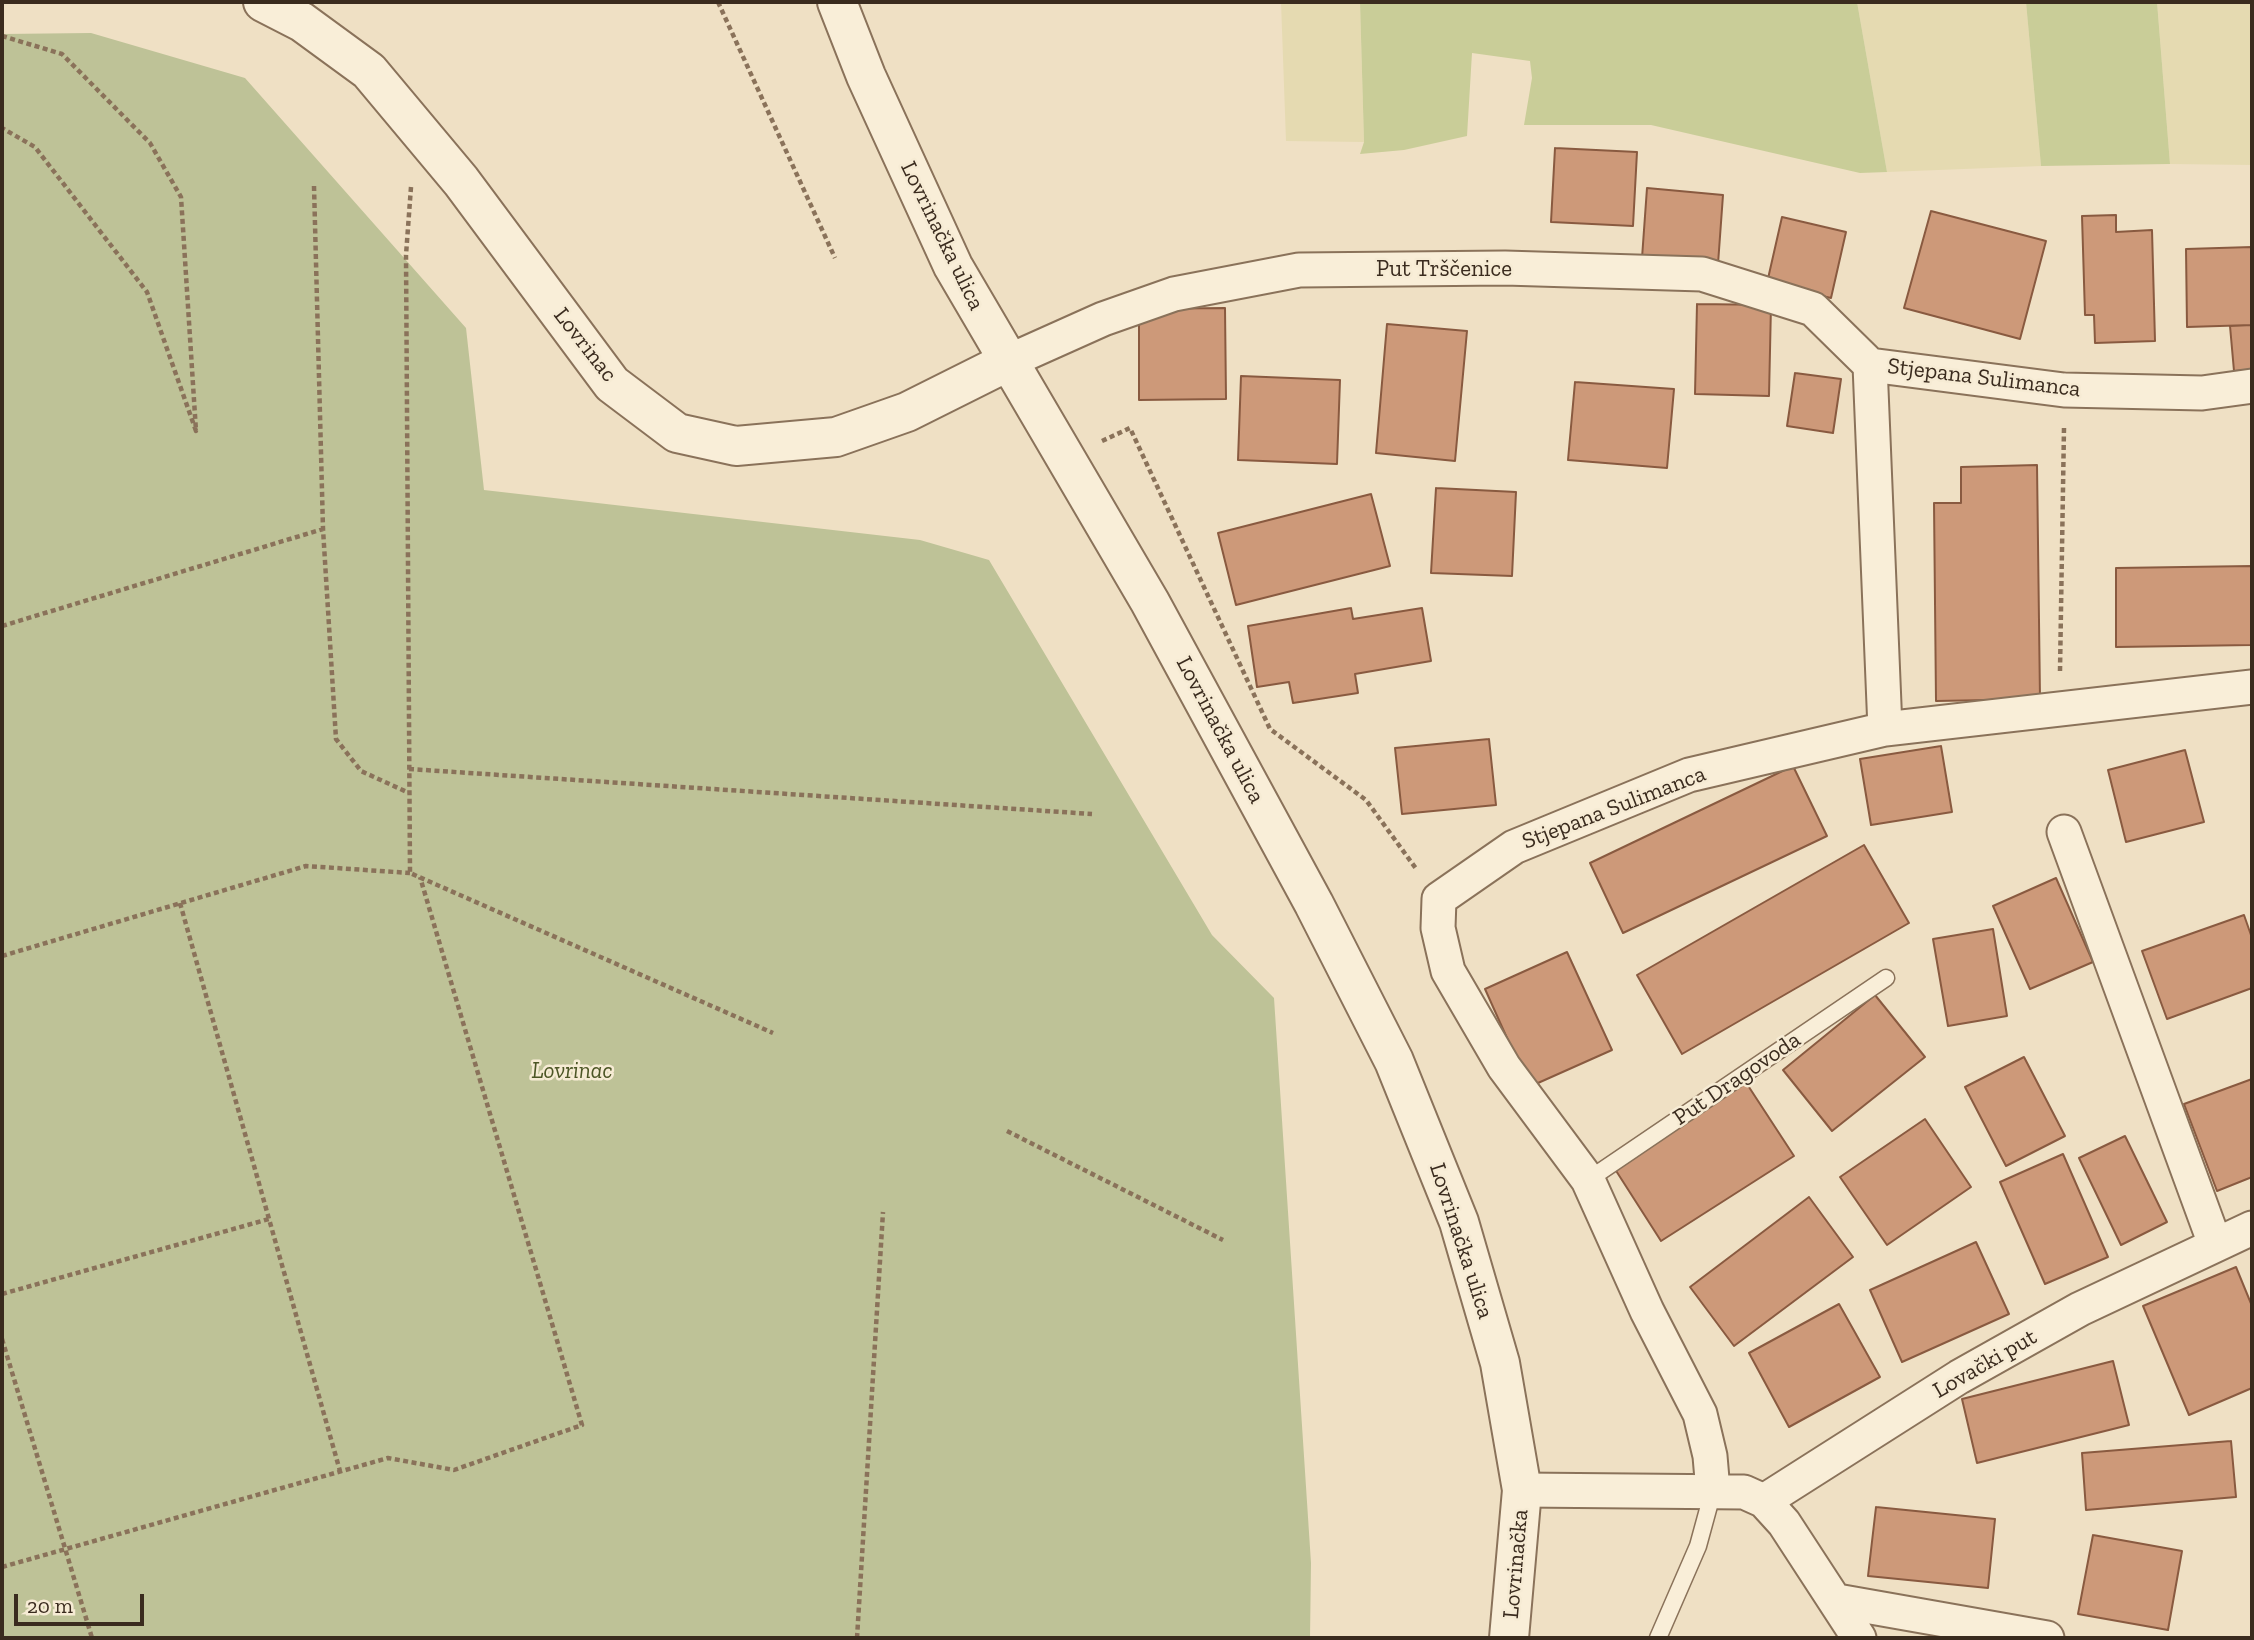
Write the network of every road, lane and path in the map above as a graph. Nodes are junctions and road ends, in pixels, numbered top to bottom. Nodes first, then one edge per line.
1 (263, 2) edge
2 (718, 2) edge
3 (836, 2) edge
4 (2, 36) edge
5 (2, 128) edge
6 (314, 186) dead end
7 (411, 186) dead end
8 (835, 258) dead end
9 (1007, 362) junction
10 (1870, 365) junction
11 (2252, 386) edge
12 (2064, 390) junction
13 (1094, 445) dead end
14 (323, 529) junction
15 (2, 626) edge
16 (2252, 687) edge
17 (2059, 707) junction
18 (1885, 729) junction
19 (409, 768) junction
20 (410, 793) junction
21 (1092, 814) dead end
22 (2064, 832) dead end
23 (410, 873) junction
24 (420, 877) junction
25 (1439, 899) junction
26 (180, 903) junction
27 (2, 956) edge
28 (1886, 978) dead end
29 (773, 1033) dead end
30 (1007, 1131) dead end
31 (1588, 1180) junction
32 (883, 1212) dead end
33 (269, 1219) junction
34 (2252, 1228) edge
35 (1223, 1240) dead end
36 (2215, 1244) junction
37 (2, 1294) edge
38 (2, 1339) edge
39 (340, 1471) junction
40 (1522, 1490) junction
41 (1713, 1491) junction
42 (1764, 1501) junction
43 (65, 1549) junction
44 (2, 1567) edge
45 (1837, 1601) junction
46 (92, 1638) edge
47 (857, 1638) edge
48 (1509, 1638) edge
49 (1658, 1638) edge
50 (1859, 1638) edge
51 (2047, 1638) edge

1 - 9 street, Lovrinac
2 - 8 path
3 - 9 street, Lovrinačka ulica
4 - 5 path
6 - 14 path
7 - 19 path
9 - 10 street, Put Trščenice
9 - 40 street, Lovrinačka ulica
10 - 12 street, Stjepana Sulimanca
10 - 18 street, Stjepana Sulimanca
11 - 12 street, Stjepana Sulimanca
12 - 17 path
13 - 25 path
14 - 15 path
14 - 20 path
16 - 17 street, Stjepana Sulimanca
17 - 18 street, Stjepana Sulimanca
18 - 25 street, Stjepana Sulimanca
19 - 20 path
19 - 21 path
20 - 23 path
22 - 36 street
23 - 24 path
23 - 26 path
24 - 29 path
24 - 39 path
25 - 31 street
26 - 27 path
26 - 33 path
28 - 31 lane, Put Dragovoda
30 - 35 path
31 - 41 street
32 - 47 path
33 - 37 path
33 - 39 path
34 - 36 street, Lovački put
36 - 42 street, Lovački put
38 - 43 path
39 - 43 path
40 - 41 street
40 - 48 street, Lovrinačka
41 - 42 street
41 - 49 lane
42 - 45 street
43 - 44 path
43 - 46 path
45 - 50 street
45 - 51 street

